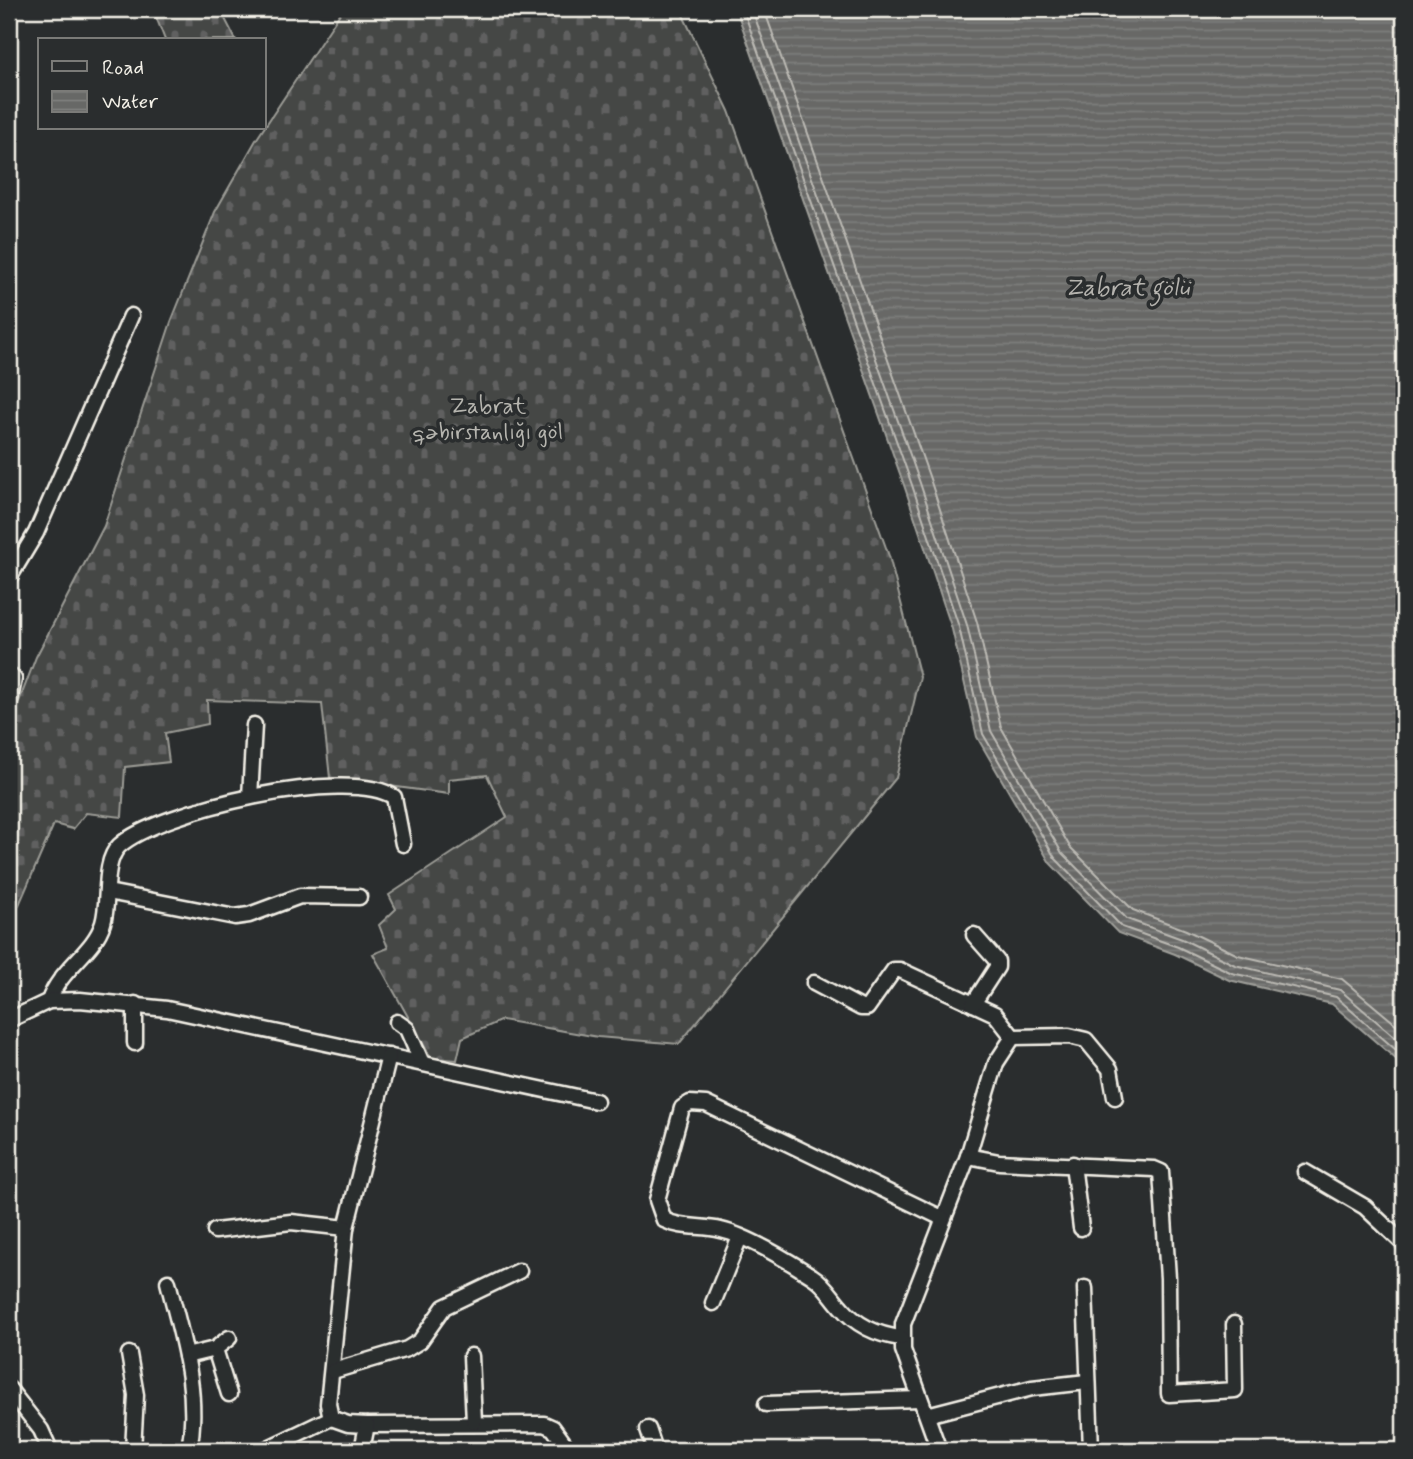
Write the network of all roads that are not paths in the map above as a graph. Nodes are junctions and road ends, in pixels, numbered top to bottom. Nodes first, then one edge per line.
1 (131, 316) dead end
2 (9, 578) edge
3 (9, 674) edge
4 (9, 704) edge
5 (254, 725) dead end
6 (250, 797) junction
7 (403, 844) dead end
8 (108, 892) junction
9 (359, 897) dead end
10 (974, 935) dead end
11 (814, 983) dead end
12 (49, 1001) junction
13 (135, 1004) junction
14 (973, 1004) junction
15 (9, 1020) edge
16 (397, 1022) dead end
17 (1013, 1037) junction
18 (135, 1043) dead end
19 (389, 1056) junction
20 (422, 1063) junction
21 (1115, 1097) dead end
22 (596, 1101) dead end
23 (968, 1156) junction
24 (1073, 1164) junction
25 (1305, 1172) dead end
26 (943, 1218) junction
27 (346, 1228) junction
28 (1081, 1228) dead end
29 (215, 1231) dead end
30 (740, 1237) junction
31 (1404, 1244) edge
32 (519, 1271) dead end
33 (168, 1282) dead end
34 (1085, 1288) dead end
35 (713, 1303) dead end
36 (1234, 1324) dead end
37 (229, 1338) dead end
38 (901, 1338) junction
39 (215, 1349) junction
40 (129, 1354) dead end
41 (186, 1356) junction
42 (471, 1356) dead end
43 (333, 1371) junction
44 (1087, 1382) junction
45 (9, 1389) edge
46 (229, 1394) dead end
47 (920, 1399) junction
48 (766, 1404) dead end
49 (927, 1415) junction
50 (331, 1418) junction
51 (474, 1422) junction
52 (367, 1425) junction
53 (648, 1429) dead end
54 (564, 1448) edge
55 (50, 1450) edge
56 (133, 1450) edge
57 (189, 1450) edge
58 (264, 1450) edge
59 (362, 1450) edge
60 (655, 1450) edge
61 (939, 1450) edge
62 (1090, 1450) edge

1 - 2 street
3 - 4 street
5 - 6 street
6 - 7 street
6 - 8 street
8 - 9 street
8 - 12 street
10 - 14 street
11 - 14 street
12 - 13 street
12 - 15 street
13 - 18 street
13 - 19 street
14 - 17 street
16 - 20 street
17 - 21 street
17 - 23 street
19 - 20 street
19 - 27 street
20 - 22 street
23 - 24 street
23 - 26 street
24 - 28 street
24 - 36 street
25 - 31 street
26 - 30 street
26 - 38 street
27 - 29 street
27 - 43 street
30 - 35 street
30 - 38 street
32 - 43 street
33 - 41 street
34 - 44 street
37 - 39 street
38 - 47 street
39 - 41 street
39 - 46 street
40 - 56 street
41 - 57 street
42 - 51 street
43 - 50 street
44 - 49 street
44 - 62 street
45 - 55 street
47 - 48 street
47 - 49 street
49 - 61 street
50 - 52 street
50 - 58 street
51 - 52 street
51 - 54 street
52 - 59 street
53 - 60 street

